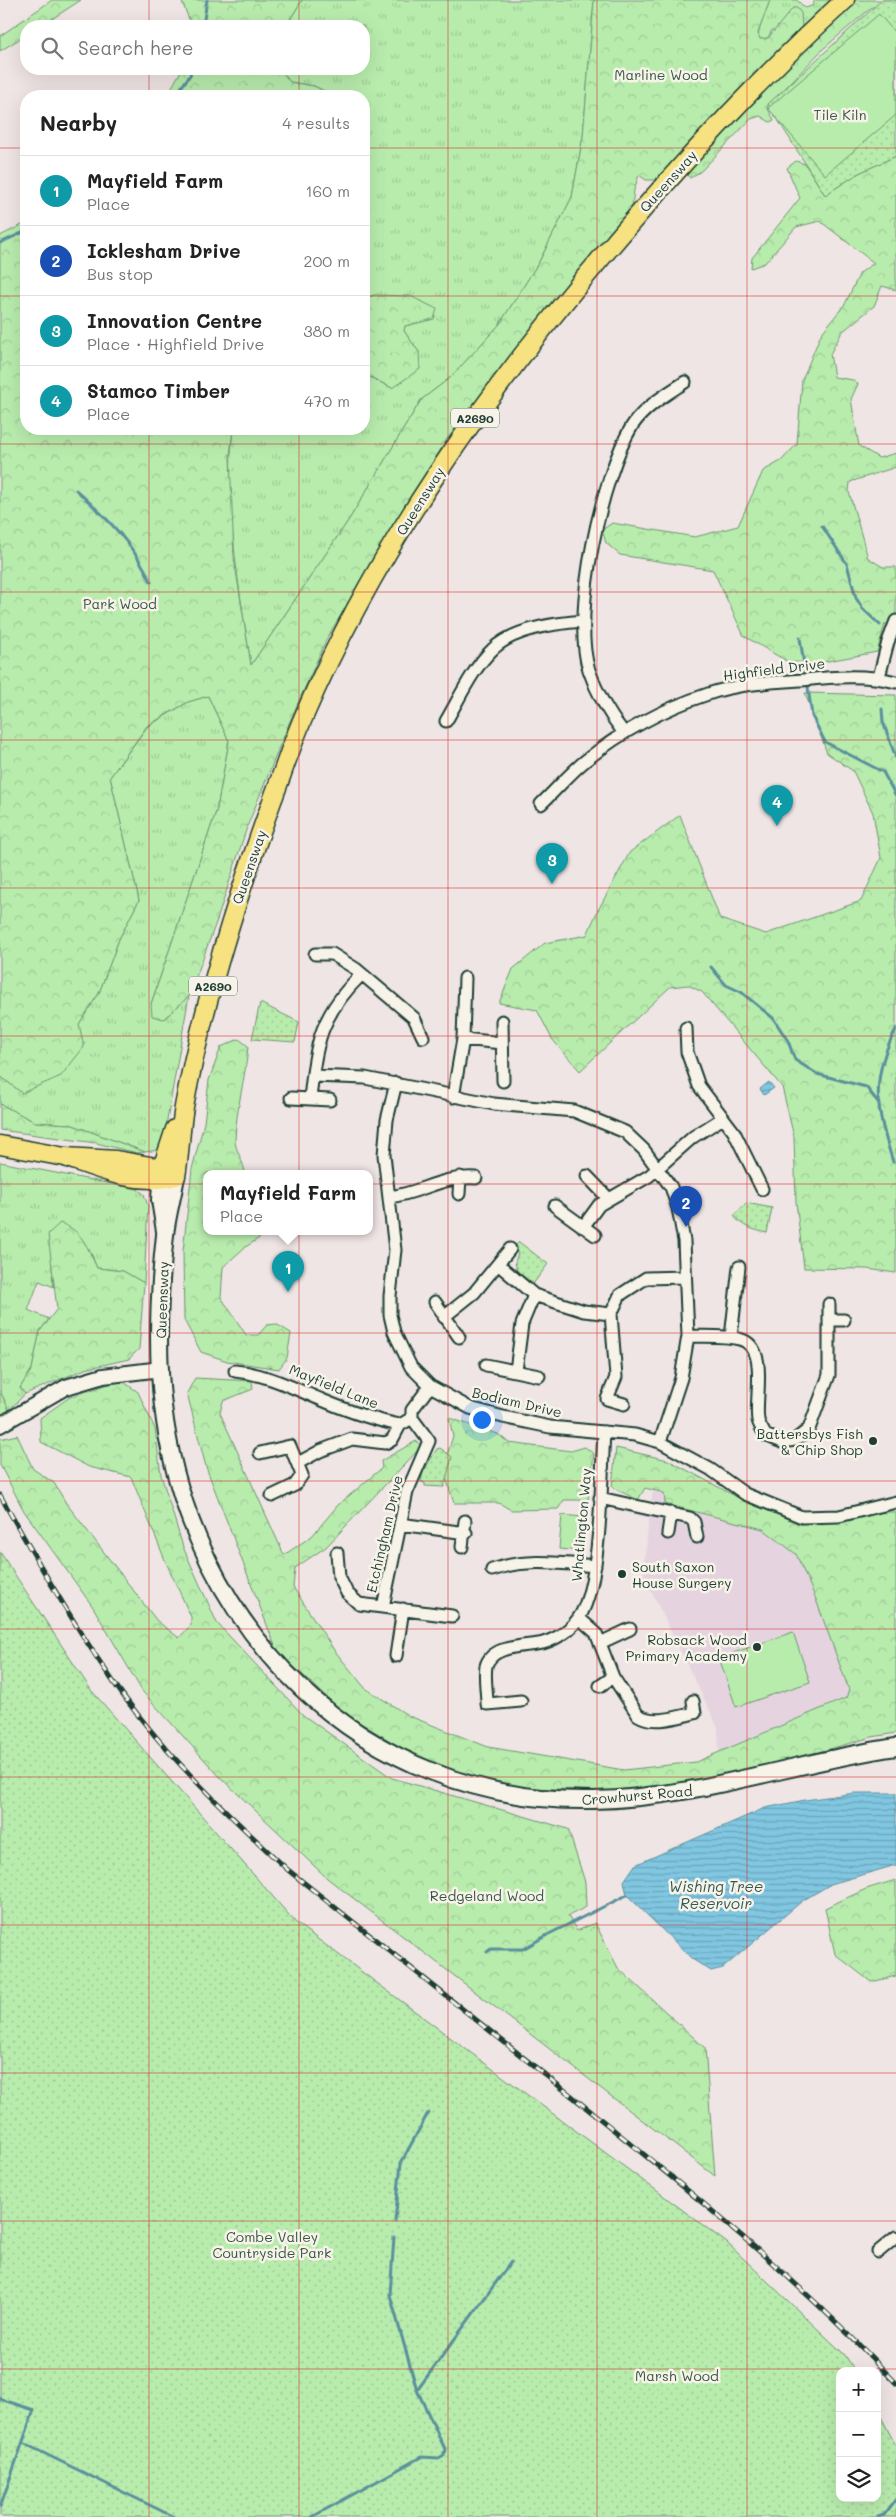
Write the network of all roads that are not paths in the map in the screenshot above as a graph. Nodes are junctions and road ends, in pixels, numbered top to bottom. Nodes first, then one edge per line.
1 (846, 0) edge
2 (685, 382) dead end
3 (584, 621) junction
4 (896, 621) edge
5 (879, 677) junction
6 (896, 682) edge
7 (446, 720) dead end
8 (624, 732) junction
9 (541, 804) dead end
10 (315, 954) dead end
11 (362, 974) junction
12 (464, 978) dead end
13 (502, 1021) dead end
14 (686, 1028) dead end
15 (423, 1037) dead end
16 (463, 1039) junction
17 (502, 1043) junction
18 (312, 1076) junction
19 (506, 1076) dead end
20 (396, 1083) junction
21 (453, 1097) junction
22 (291, 1098) dead end
23 (310, 1099) junction
24 (330, 1100) dead end
25 (723, 1118) junction
26 (0, 1145) edge
27 (657, 1168) junction
28 (166, 1175) junction
29 (587, 1176) dead end
30 (460, 1177) junction
31 (476, 1178) dead end
32 (762, 1189) dead end
33 (459, 1194) dead end
34 (390, 1197) junction
35 (609, 1199) junction
36 (555, 1206) dead end
37 (583, 1227) junction
38 (595, 1235) dead end
39 (510, 1249) dead end
40 (498, 1264) junction
41 (739, 1267) dead end
42 (686, 1278) junction
43 (534, 1295) junction
44 (435, 1302) dead end
45 (829, 1304) dead end
46 (611, 1314) junction
47 (444, 1317) junction
48 (830, 1320) junction
49 (844, 1320) dead end
50 (688, 1336) junction
51 (458, 1337) dead end
52 (731, 1337) junction
53 (486, 1365) dead end
54 (161, 1369) junction
55 (235, 1371) dead end
56 (516, 1371) junction
57 (539, 1376) dead end
58 (430, 1386) junction
59 (624, 1404) dead end
60 (412, 1418) junction
61 (0, 1424) edge
62 (400, 1425) junction
63 (604, 1432) junction
64 (660, 1442) junction
65 (260, 1453) dead end
66 (298, 1463) junction
67 (272, 1496) dead end
68 (600, 1498) junction
69 (896, 1502) edge
70 (671, 1513) junction
71 (400, 1524) junction
72 (668, 1533) dead end
73 (697, 1536) dead end
74 (462, 1547) dead end
75 (337, 1553) dead end
76 (595, 1566) junction
77 (492, 1570) dead end
78 (383, 1607) junction
79 (403, 1609) junction
80 (452, 1616) dead end
81 (579, 1618) junction
82 (630, 1629) dead end
83 (600, 1643) junction
84 (396, 1656) dead end
85 (613, 1678) junction
86 (600, 1686) dead end
87 (522, 1701) dead end
88 (693, 1701) dead end
89 (896, 1748) edge
90 (888, 2228) dead end
91 (896, 2237) edge
92 (878, 2252) dead end

1 - 28 main road, Queensway / A2690
2 - 3 street
3 - 7 street
3 - 8 street
4 - 5 street
5 - 6 street, Highfield Drive
5 - 8 street, Highfield Drive
8 - 9 street, Highfield Drive
10 - 11 street
11 - 15 street
11 - 18 street
12 - 16 street
13 - 17 street
14 - 25 street
16 - 17 street
16 - 21 street
17 - 19 street
18 - 20 street
18 - 23 street
20 - 21 street
20 - 34 street, Bodiam Drive
21 - 27 street
22 - 23 street
23 - 24 street
25 - 27 street
25 - 32 street
26 - 28 main road
27 - 35 street
27 - 42 street
28 - 54 main road, Queensway
29 - 35 street
30 - 31 street
30 - 33 street
30 - 34 street
34 - 58 street, Bodiam Drive
35 - 37 street
36 - 37 street
37 - 38 street
39 - 40 street
40 - 43 street
40 - 47 street
41 - 52 street
42 - 46 street
42 - 50 street
43 - 46 street
43 - 56 street
44 - 47 street
45 - 48 street
46 - 59 street
47 - 51 street
48 - 49 street
48 - 52 street
50 - 52 street
50 - 64 street
53 - 56 street
54 - 61 street
54 - 89 main road, Crowhurst Road
55 - 62 street, Mayfield Lane
56 - 57 street
58 - 60 street
58 - 63 street, Bodiam Drive
60 - 62 street
60 - 71 street, Etchingham Drive
62 - 66 street
63 - 64 street, Bodiam Drive
63 - 68 street, Whatlington Way
64 - 69 street, Bodiam Drive
65 - 66 street
66 - 67 street
68 - 70 street
68 - 76 street, Whatlington Way
70 - 72 street
70 - 73 street
71 - 74 street
71 - 78 street, Etchingham Drive
75 - 78 street, Etchingham Drive
76 - 77 street
76 - 81 street, Whatlington Way
78 - 79 street, Etchingham Drive
79 - 80 street, Etchingham Drive
79 - 84 street
81 - 83 street
81 - 87 street, Whatlington Way
82 - 83 street
83 - 85 street
85 - 86 street
85 - 88 street
90 - 91 street
91 - 92 street

